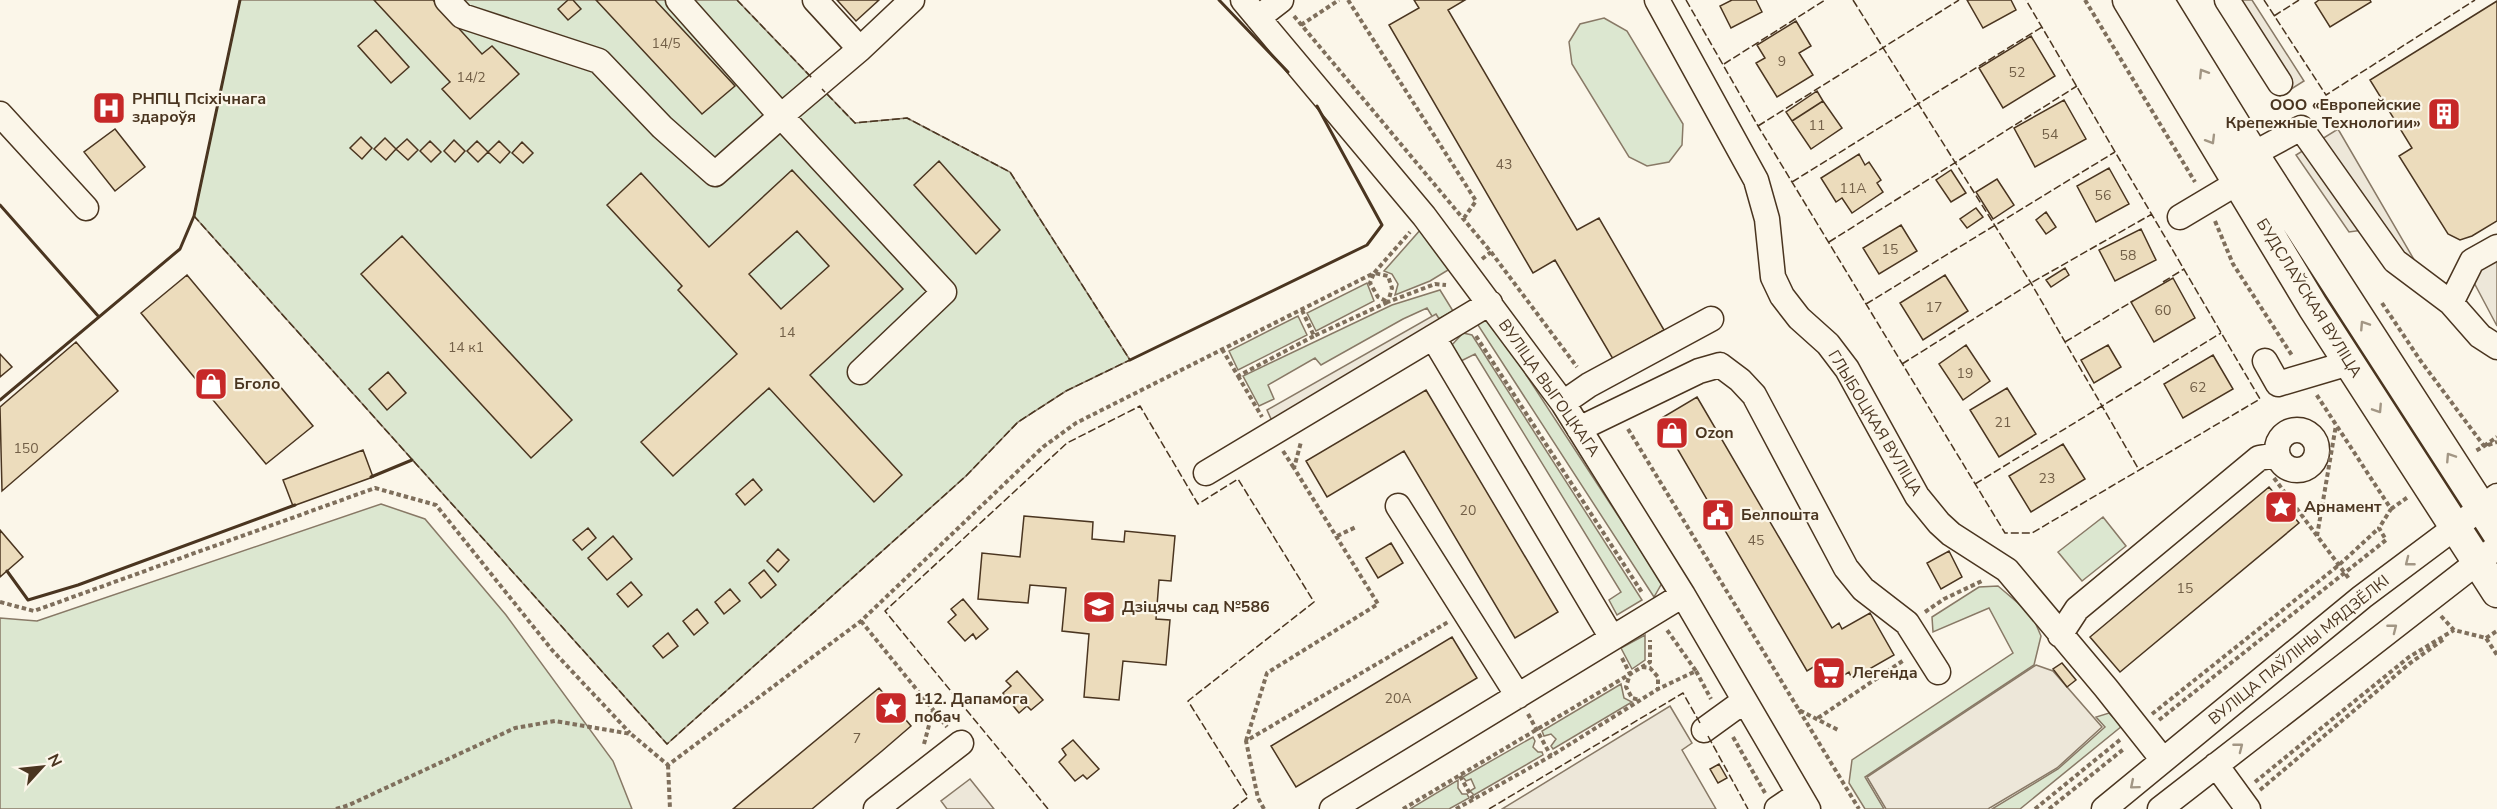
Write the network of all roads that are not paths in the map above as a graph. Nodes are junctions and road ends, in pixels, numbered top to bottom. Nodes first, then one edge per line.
1 (447, 0) edge
2 (678, 0) edge
3 (815, 0) edge
4 (912, 0) edge
5 (1657, 0) edge
6 (2127, 0) edge
7 (2158, 0) edge
8 (2227, 0) edge
9 (1284, 4) edge
10 (1250, 9) edge
11 (860, 49) junction
12 (2280, 83) dead end
13 (0, 114) edge
14 (781, 116) junction
15 (2253, 154) junction
16 (2237, 183) junction
17 (86, 207) dead end
18 (2180, 217) dead end
19 (2497, 247) edge
20 (1490, 303) junction
21 (2451, 303) junction
22 (1711, 319) dead end
23 (1433, 337) junction
24 (2492, 337) edge
25 (2265, 361) dead end
26 (2349, 363) junction
27 (860, 372) dead end
28 (1563, 403) junction
29 (1579, 429) junction
30 (2268, 457) road end
31 (1206, 473) dead end
32 (2489, 501) edge
33 (1398, 506) dead end
34 (2455, 525) junction
35 (2497, 532) edge
36 (2487, 554) edge
37 (2497, 592) edge
38 (1683, 595) junction
39 (2060, 635) junction
40 (1612, 638) junction
41 (1938, 672) dead end
42 (1518, 696) junction
43 (1744, 701) junction
44 (1713, 723) road end
45 (961, 743) road end
46 (2163, 760) junction
47 (2216, 765) junction
48 (1804, 802) edge
49 (2244, 802) edge
50 (1773, 804) edge
51 (876, 809) edge
52 (1332, 809) edge
53 (2104, 809) edge
54 (2160, 809) edge

1 - 14 street
2 - 14 street
3 - 11 street
4 - 11 street
5 - 39 street, ГЛЫБОЦКАЯ ВУЛІЦА
6 -> 16 main road, БУДСЛАЎСКАЯ ВУЛІЦА
15 -> 7 main road, БУДСЛАЎСКАЯ ВУЛІЦА
8 - 12 street
9 - 10 street
10 - 20 street, ВУЛІЦА ВЫГОЦКАГА
11 - 14 street
13 - 17 street
14 - 27 street
15 - 21 street
32 -> 15 main road, БУДСЛАЎСКАЯ ВУЛІЦА
16 - 18 street
16 - 26 main road, БУДСЛАЎСКАЯ ВУЛІЦА
19 - 21 street
20 - 23 street
20 - 28 street, ВУЛІЦА ВЫГОЦКАГА
21 - 24 street
22 - 28 street
23 - 31 street
23 - 40 street
25 - 26 street
26 -> 34 main road, БУДСЛАЎСКАЯ ВУЛІЦА
28 - 29 street, ВУЛІЦА ВЫГОЦКАГА
29 - 38 street, ВУЛІЦА ВЫГОЦКАГА
29 - 41 street
30 - 39 street
32 - 34 street, ВУЛІЦА ПАЎЛІНЫ МЯДЗЁЛКІ
32 - 35 main road, БУДСЛАЎСКАЯ ВУЛІЦА
33 - 42 street
34 - 36 main road, БУДСЛАЎСКАЯ ВУЛІЦА
34 -> 46 street, ВУЛІЦА ПАЎЛІНЫ МЯДЗЁЛКІ
36 - 37 main road, БУДСЛАЎСКАЯ ВУЛІЦА
47 -> 36 street
38 - 40 street
38 - 43 street, ВУЛІЦА ВЫГОЦКАГА
39 - 46 street, ГЛЫБОЦКАЯ ВУЛІЦА
40 - 42 street
42 - 52 street
43 - 44 street
43 - 48 street, ВУЛІЦА ВЫГОЦКАГА
45 - 51 street
46 -> 53 street, ВУЛІЦА ПАЎЛІНЫ МЯДЗЁЛКІ
47 - 49 street
47 - 54 street
48 - 50 street

